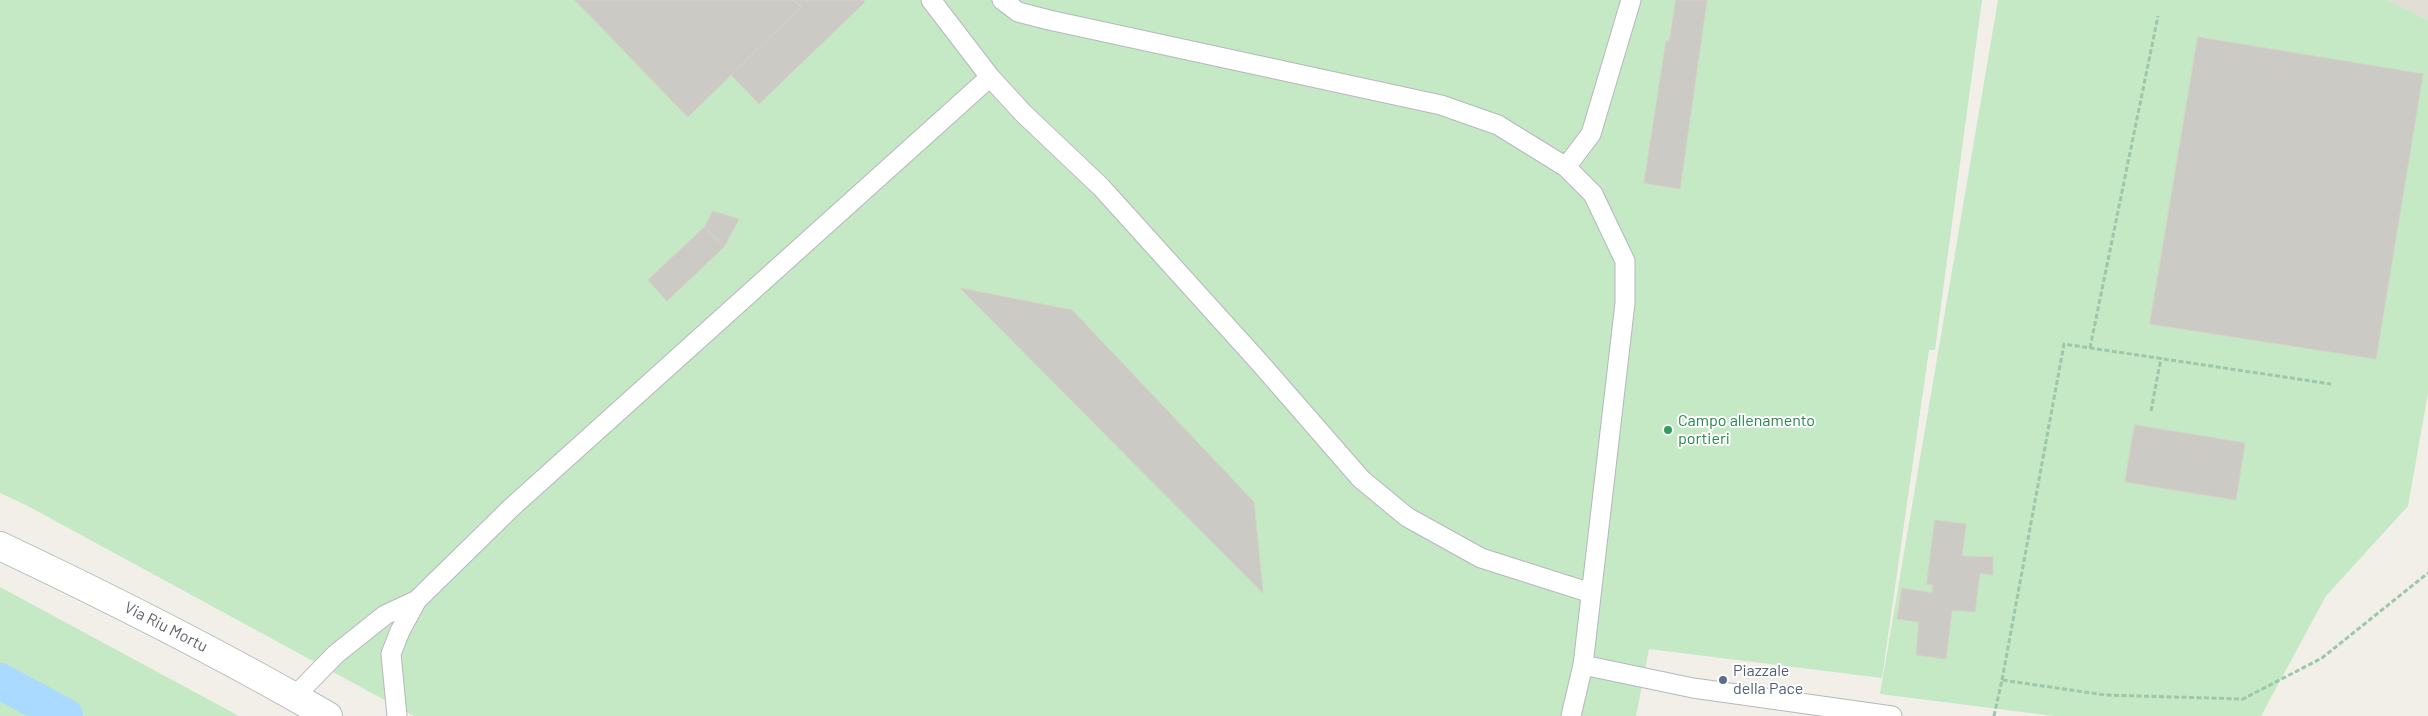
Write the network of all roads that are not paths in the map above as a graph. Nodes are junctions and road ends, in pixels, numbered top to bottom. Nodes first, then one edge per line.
1 (931, 0) edge
2 (1002, 0) edge
3 (1631, 0) edge
4 (990, 77) junction
5 (1566, 167) junction
6 (0, 546) edge
7 (1591, 593) junction
8 (417, 600) junction
9 (1583, 665) junction
10 (295, 696) junction
11 (328, 716) edge
12 (397, 716) edge
13 (1571, 716) edge
14 (1892, 716) edge

1 - 4 lane
2 - 5 lane
3 - 5 lane
4 - 7 lane
4 - 8 lane
5 - 7 lane
6 - 10 main road, Via Riu Mortu
7 - 9 lane
8 - 10 lane
8 - 12 lane
9 - 13 lane
9 - 14 lane
10 - 11 main road, Via Riu Mortu

